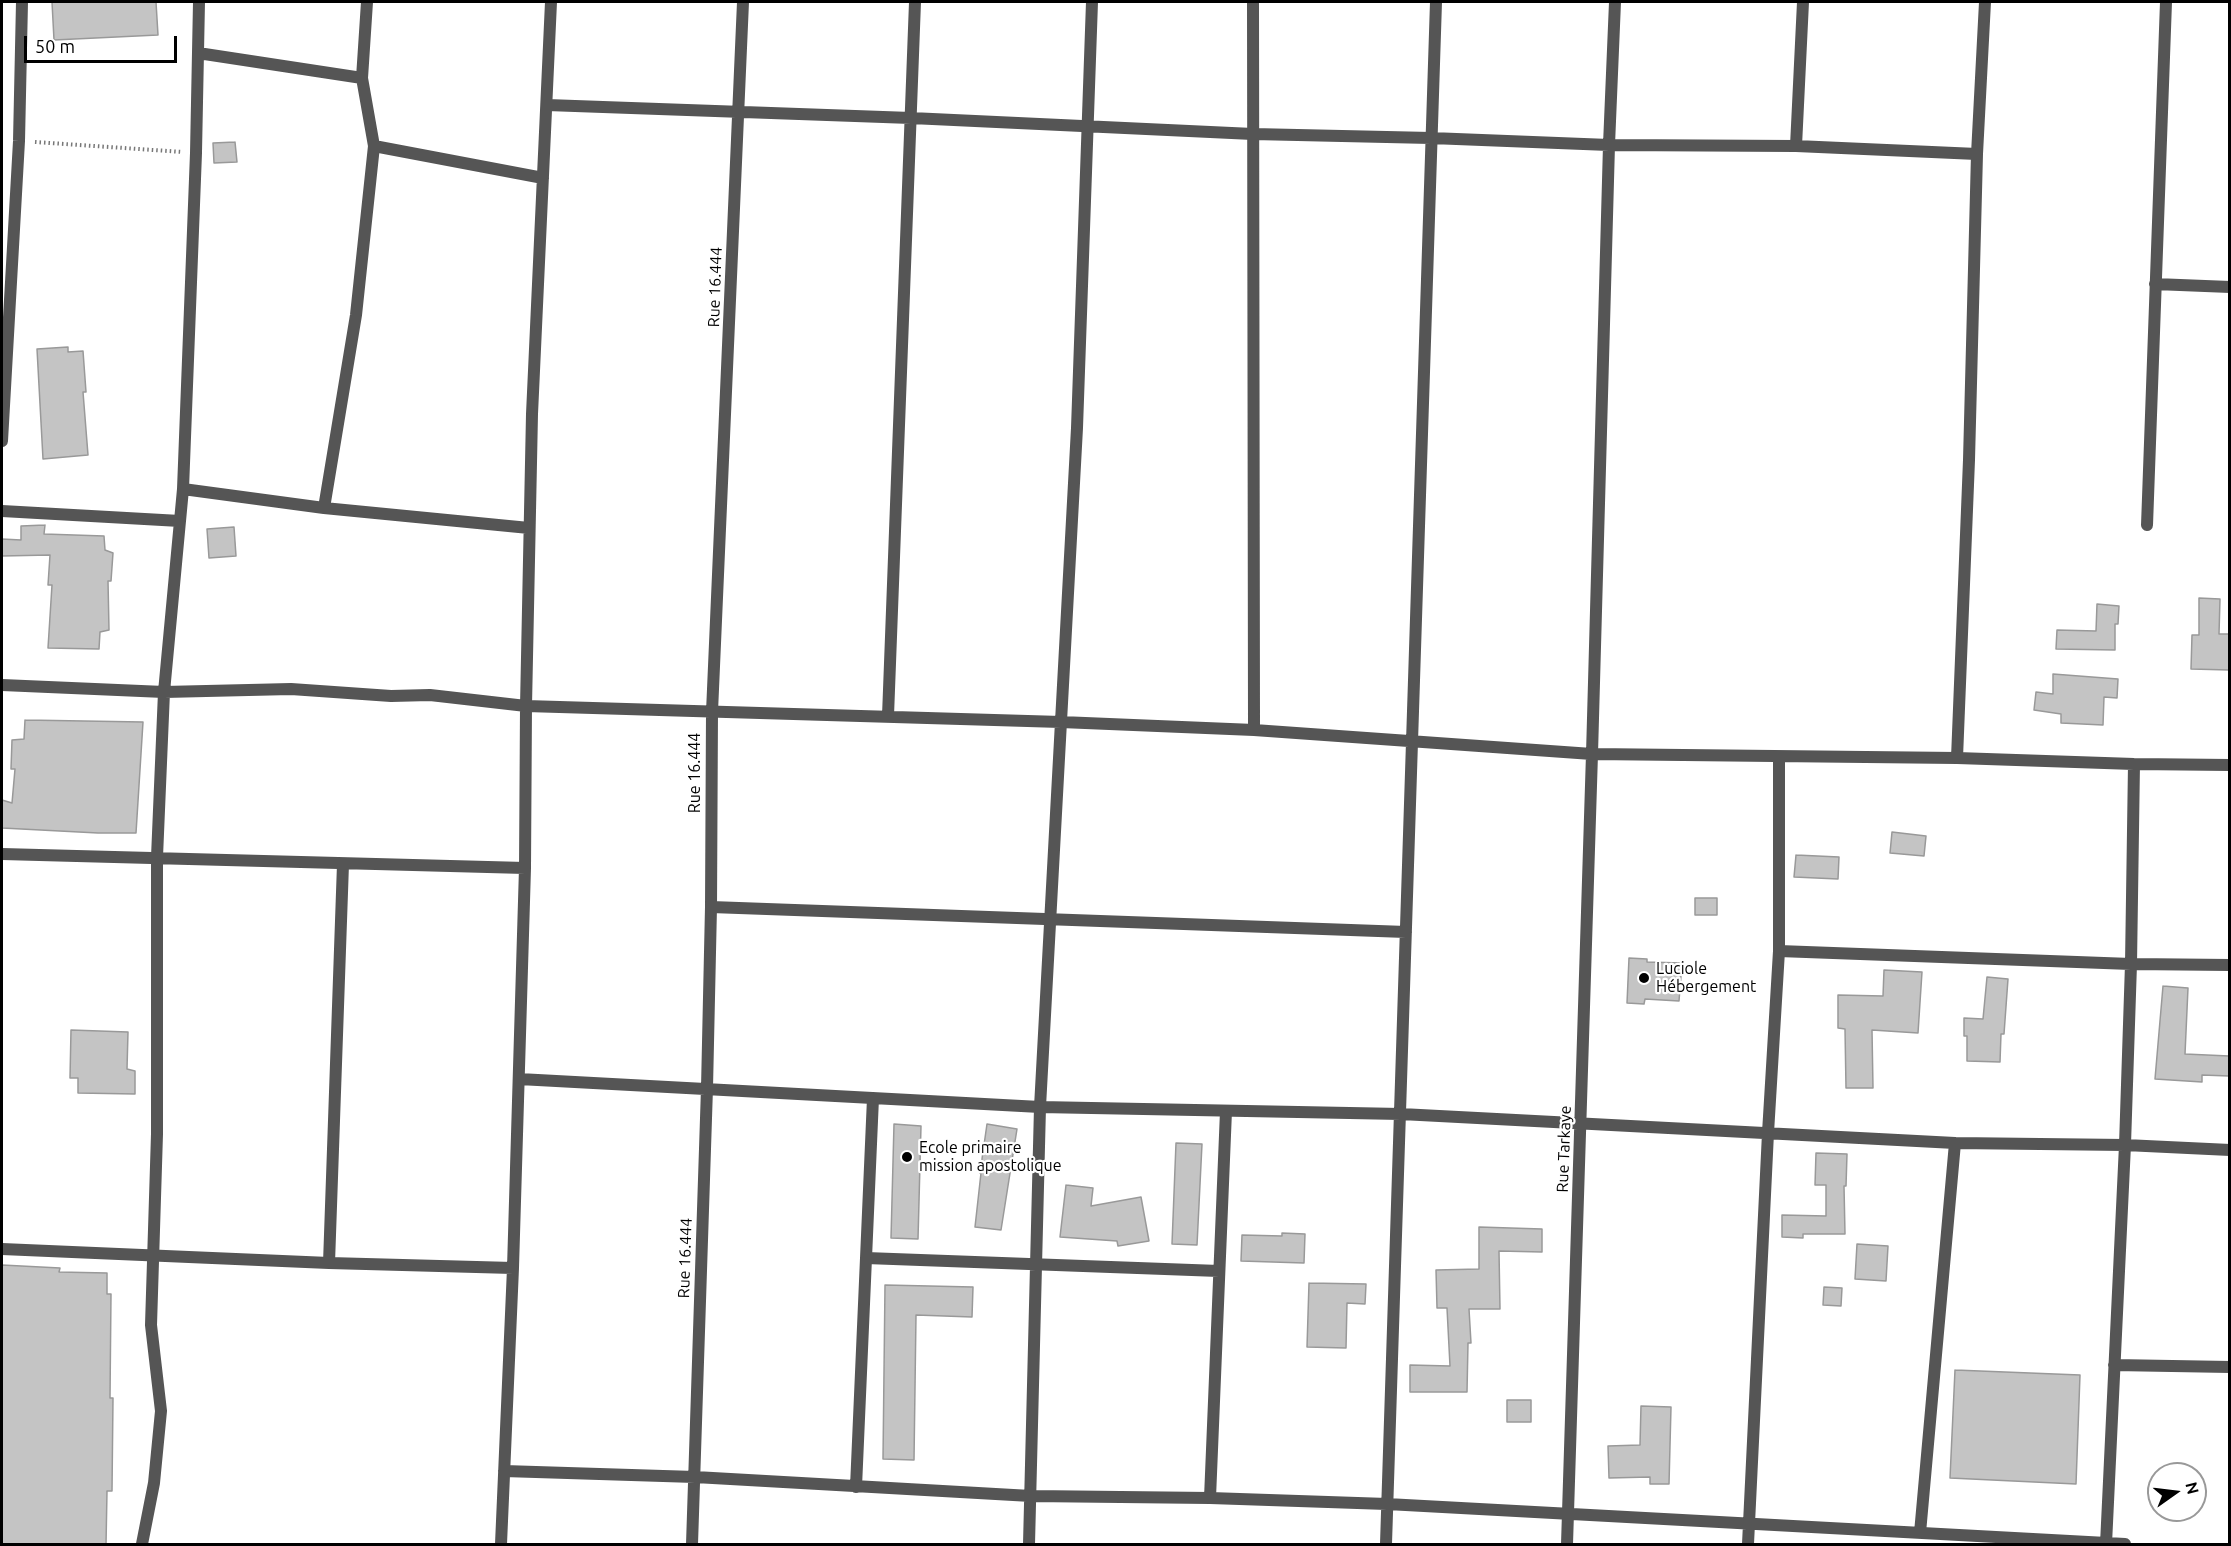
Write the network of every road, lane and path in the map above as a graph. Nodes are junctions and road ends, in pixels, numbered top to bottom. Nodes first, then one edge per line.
1 (22, 2) edge
2 (199, 2) edge
3 (367, 2) edge
4 (551, 2) edge
5 (743, 2) edge
6 (915, 2) edge
7 (1092, 2) edge
8 (1253, 2) edge
9 (1436, 2) edge
10 (1615, 2) edge
11 (1803, 2) edge
12 (1985, 2) edge
13 (2166, 2) edge
14 (198, 53) junction
15 (362, 78) junction
16 (547, 105) junction
17 (739, 112) junction
18 (911, 118) junction
19 (1089, 128) junction
20 (1253, 134) junction
21 (1431, 138) junction
22 (19, 141) junction
23 (1609, 145) junction
24 (374, 146) junction
25 (1796, 146) junction
26 (196, 153) junction
27 (1977, 154) junction
28 (543, 177) junction
29 (2155, 284) junction
30 (2229, 287) edge
31 (2, 441) edge
32 (183, 489) junction
33 (324, 508) junction
34 (2, 511) edge
35 (180, 521) junction
36 (2147, 525) dead end
37 (529, 528) junction
38 (2, 685) edge
39 (164, 692) junction
40 (526, 706) junction
41 (712, 712) junction
42 (888, 716) junction
43 (1061, 722) junction
44 (1254, 730) junction
45 (1411, 742) junction
46 (1592, 754) junction
47 (1779, 757) junction
48 (1957, 758) junction
49 (2134, 764) junction
50 (2229, 765) edge
51 (2, 854) edge
52 (157, 857) junction
53 (343, 864) junction
54 (525, 868) junction
55 (711, 907) junction
56 (1051, 918) junction
57 (1406, 932) junction
58 (1779, 951) junction
59 (2131, 964) junction
60 (2229, 964) edge
61 (519, 1079) junction
62 (707, 1088) junction
63 (873, 1098) junction
64 (1040, 1107) junction
65 (1226, 1111) junction
66 (1401, 1114) junction
67 (1581, 1124) junction
68 (1768, 1133) junction
69 (1955, 1143) junction
70 (2125, 1145) junction
71 (2229, 1150) edge
72 (2, 1249) edge
73 (153, 1256) junction
74 (866, 1258) junction
75 (329, 1263) junction
76 (1036, 1264) junction
77 (513, 1268) junction
78 (1219, 1271) junction
79 (2114, 1365) junction
80 (2229, 1367) edge
81 (504, 1471) junction
82 (694, 1477) junction
83 (856, 1487) junction
84 (1030, 1496) junction
85 (1210, 1498) junction
86 (1388, 1504) junction
87 (1568, 1515) junction
88 (1749, 1524) junction
89 (1920, 1533) junction
90 (2106, 1544) edge
91 (142, 1545) edge
92 (501, 1545) edge
93 (692, 1545) edge
94 (1029, 1545) edge
95 (1386, 1545) edge
96 (1567, 1545) edge
97 (1748, 1545) edge
98 (2125, 1545) edge

1 - 22 street
2 - 14 street
3 - 15 street
4 - 16 street
5 - 17 street, Rue 16.444
6 - 18 street
7 - 19 street
8 - 20 street
9 - 21 street
10 - 23 street, Rue Tarkaye
11 - 25 street
12 - 27 street
13 - 29 street
14 - 15 street
14 - 26 street
15 - 24 street
16 - 17 street
16 - 28 street
17 - 18 street
17 - 41 street, Rue 16.444
18 - 19 street
18 - 42 street
19 - 20 street
19 - 43 street
20 - 21 street
20 - 44 street
21 - 23 street
21 - 45 street
22 - 26 path
22 - 31 street
23 - 25 street
23 - 46 street, Rue Tarkaye
24 - 28 street
24 - 33 street
25 - 27 street
26 - 32 street
27 - 48 street
28 - 37 street
29 - 30 street
29 - 36 street
32 - 33 street
32 - 35 street
33 - 37 street
34 - 35 street
35 - 39 street
37 - 40 street
38 - 39 street
39 - 40 street
39 - 52 street
40 - 41 street
40 - 54 street
41 - 42 street
41 - 55 street, Rue 16.444
42 - 43 street
43 - 44 street
43 - 56 street
44 - 45 street
45 - 46 street
45 - 57 street
46 - 47 street
46 - 67 street, Rue Tarkaye
47 - 48 street
47 - 58 street
48 - 49 street
49 - 50 street
49 - 59 street
51 - 52 street
52 - 53 street
52 - 73 street
53 - 54 street
53 - 75 street
54 - 61 street
55 - 56 street
55 - 62 street, Rue 16.444
56 - 57 street
56 - 64 street
57 - 66 street
58 - 59 street
58 - 68 street
59 - 60 street
59 - 70 street
61 - 62 street
61 - 77 street
62 - 63 street
62 - 82 street, Rue 16.444
63 - 64 street
63 - 74 street
64 - 65 street
64 - 76 street
65 - 66 street
65 - 78 street
66 - 67 street
66 - 86 street
67 - 68 street
67 - 87 street, Rue Tarkaye
68 - 69 street
68 - 88 street
69 - 70 street
69 - 89 street
70 - 71 street
70 - 79 street
72 - 73 street
73 - 75 street
73 - 91 street
74 - 76 street
74 - 83 street
75 - 77 street
76 - 78 street
76 - 84 street
77 - 81 street
78 - 85 street
79 - 80 street
79 - 90 street
81 - 82 street
81 - 92 street
82 - 83 street
82 - 93 street, Rue 16.444
83 - 84 street
84 - 85 street
84 - 94 street
85 - 86 street
86 - 87 street
86 - 95 street
87 - 88 street
87 - 96 street, Rue Tarkaye
88 - 89 street
88 - 97 street
89 - 90 street
90 - 98 street

